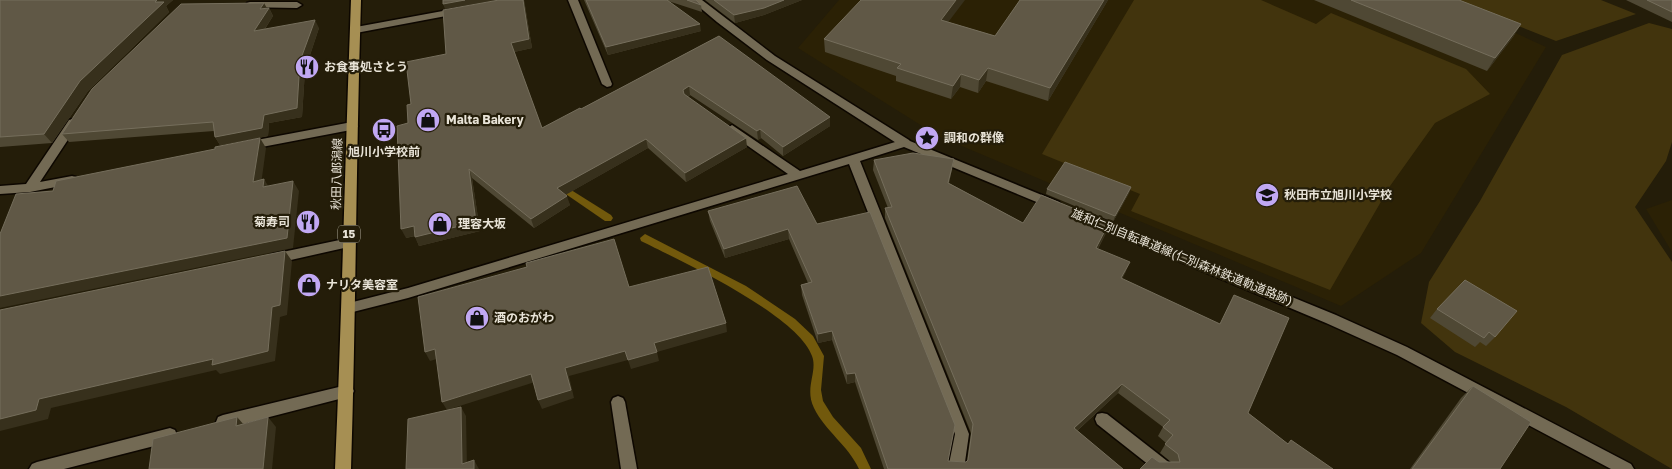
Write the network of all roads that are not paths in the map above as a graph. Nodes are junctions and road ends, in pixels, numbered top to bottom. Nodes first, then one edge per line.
1 (356, 0) edge
2 (574, 0) edge
3 (696, 0) edge
4 (240, 5) edge
5 (297, 5) dead end
6 (468, 10) edge
7 (356, 30) junction
8 (607, 84) dead end
9 (77, 117) edge
10 (721, 121) edge
11 (352, 126) junction
12 (906, 143) junction
13 (235, 149) edge
14 (853, 159) junction
15 (798, 175) junction
16 (88, 176) edge
17 (30, 188) junction
18 (0, 190) edge
19 (1064, 209) edge
20 (1083, 217) edge
21 (349, 244) junction
22 (262, 261) edge
23 (349, 308) junction
24 (347, 391) junction
25 (618, 402) dead end
26 (1102, 419) edge
27 (206, 426) edge
28 (187, 431) edge
29 (36, 469) edge
30 (343, 469) edge
31 (629, 469) edge
32 (956, 469) edge
33 (1166, 469) edge
34 (1626, 469) edge

1 - 7 main road, 秋田八郎潟線 / 15
2 - 8 street
3 - 12 street, 雄和仁別自転車道線(仁別森林鉄道軌道路跡)
4 - 5 street
6 - 7 street
7 - 11 main road, 秋田八郎潟線 / 15
9 - 17 street
10 - 15 street
11 - 13 street
11 - 21 main road, 秋田八郎潟線 / 15
12 - 14 street
12 - 19 street, 雄和仁別自転車道線(仁別森林鉄道軌道路跡)
14 - 15 street
14 - 32 street
15 - 23 street
16 - 17 street
17 - 18 street
20 - 34 street, 雄和仁別自転車道線(仁別森林鉄道軌道路跡)
21 - 22 street
21 - 23 main road, 秋田八郎潟線 / 15
23 - 24 main road, 秋田八郎潟線 / 15
24 - 27 street
24 - 30 main road, 秋田八郎潟線 / 15
25 - 31 street
26 - 33 street
28 - 29 street

